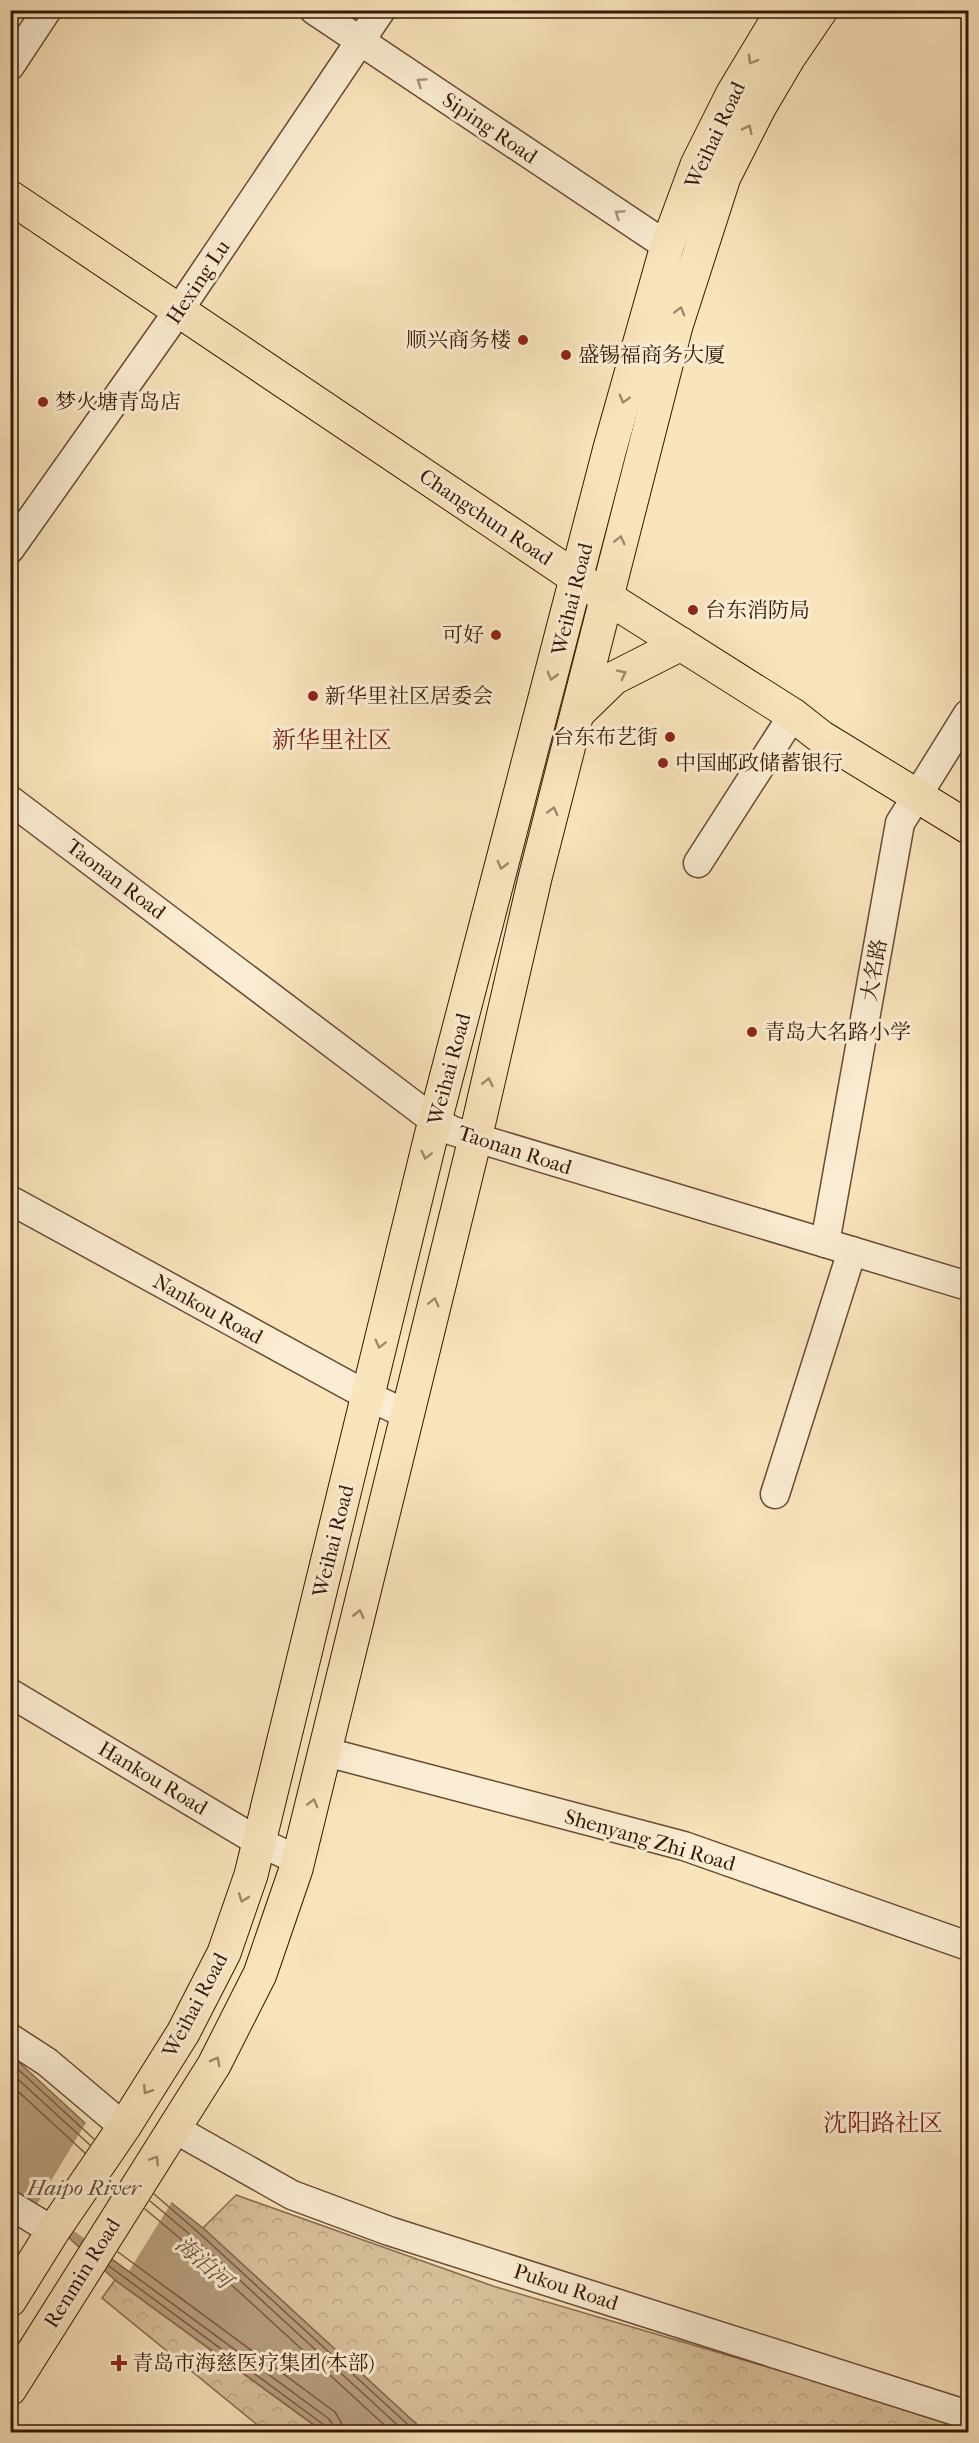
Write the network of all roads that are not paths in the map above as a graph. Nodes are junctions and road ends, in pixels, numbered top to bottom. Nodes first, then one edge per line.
1 (47, 10) edge
2 (314, 10) edge
3 (381, 10) edge
4 (783, 10) edge
5 (821, 10) edge
6 (360, 41) junction
7 (10, 66) edge
8 (10, 197) edge
9 (667, 246) junction
10 (179, 310) junction
11 (10, 549) edge
12 (578, 579) junction
13 (606, 597) junction
14 (681, 644) junction
15 (579, 712) junction
16 (969, 714) edge
17 (793, 715) junction
18 (918, 795) junction
19 (10, 800) edge
20 (969, 827) edge
21 (698, 863) dead end
22 (435, 1121) junction
23 (475, 1139) junction
24 (10, 1200) edge
25 (838, 1247) junction
26 (969, 1286) edge
27 (368, 1396) junction
28 (406, 1414) junction
29 (775, 1494) dead end
30 (10, 1693) edge
31 (326, 1752) junction
32 (260, 1842) junction
33 (298, 1860) junction
34 (969, 1946) edge
35 (10, 2038) edge
36 (124, 2127) junction
37 (175, 2129) junction
38 (10, 2205) edge
39 (53, 2231) junction
40 (10, 2300) edge
41 (10, 2389) edge
42 (969, 2415) edge

1 - 7 street
2 - 6 street, Siping Road
3 - 6 street, Hexing Lu
4 -> 9 main road, Weihai Road
13 -> 5 main road, Weihai Road
9 -> 6 street, Siping Road
6 - 10 street, Hexing Lu
8 - 10 main road, Changchun Road
9 -> 12 main road, Weihai Road
10 - 11 street, Hexing Lu
10 - 12 main road, Changchun Road
12 - 13 main road, Changchun Road
12 -> 22 main road, Weihai Road
13 - 14 main road, Changchun Road
13 - 15 main road, Weihai Road
15 -> 14 main road
14 - 17 main road, Changchun Road
23 -> 15 main road, Weihai Road
16 - 18 street, 大名路
17 - 18 main road, Changchun Road
17 - 21 street
18 - 20 main road, Changchun Road
18 - 25 street, 大名路
19 - 22 street, Taonan Road
22 - 23 street, Taonan Road
22 -> 27 main road, Weihai Road
23 - 25 street, Taonan Road
28 -> 23 main road, Weihai Road
24 - 27 street, Nankou Road
25 - 26 street, Taonan Road
25 - 29 street, 大名路
27 - 28 street, Nankou Road
27 - 32 main road, Weihai Road
31 -> 28 main road, Weihai Road
30 - 32 street, Hankou Road
33 -> 31 main road, Weihai Road
31 - 34 street, Shenyang Zhi Road
32 - 33 street, Hankou Road
32 -> 36 main road, Weihai Road
37 -> 33 main road, Weihai Road
35 - 36 street
36 - 39 main road
41 -> 37 main road, Renmin Road
37 - 42 street, Pukou Road
38 - 39 street
39 - 40 main road

